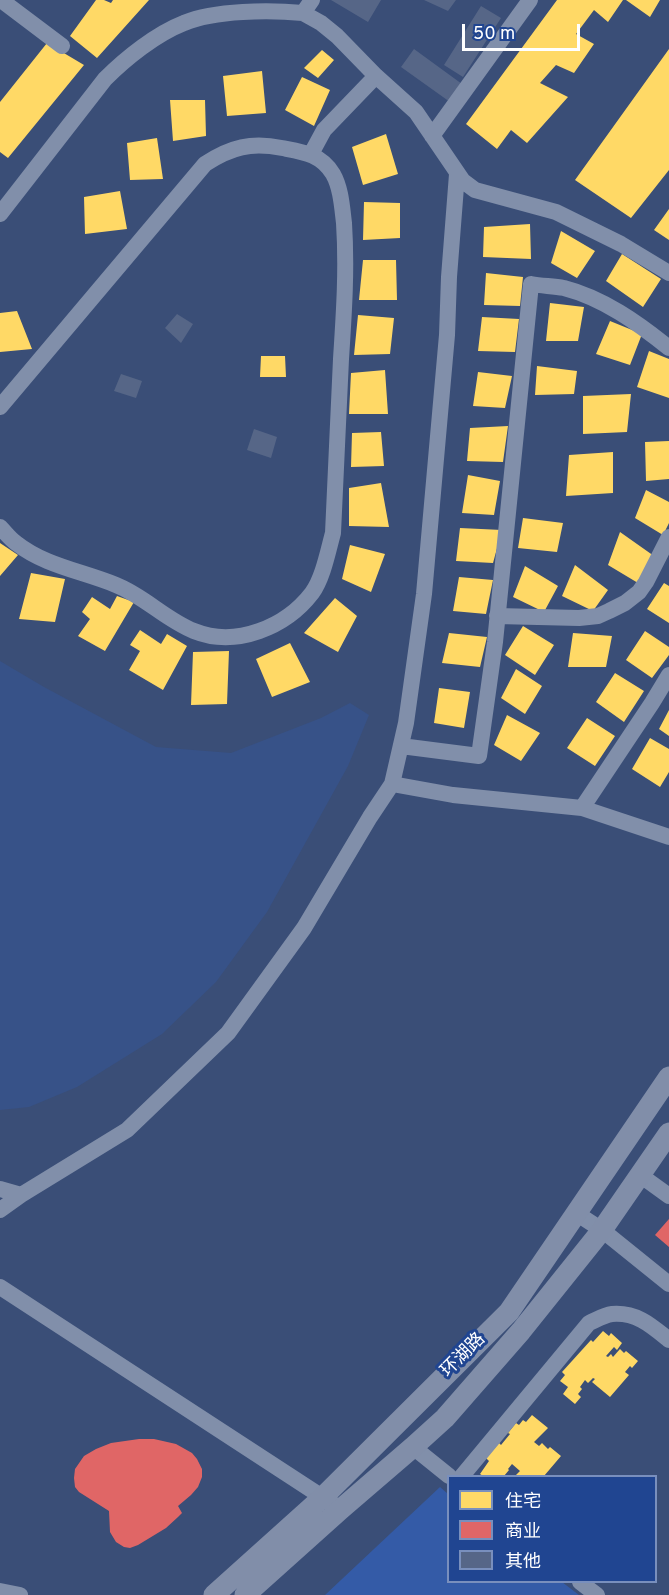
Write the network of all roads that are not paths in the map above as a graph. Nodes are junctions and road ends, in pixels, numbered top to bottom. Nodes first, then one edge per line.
1 (1, 0) edge
2 (530, 0) edge
3 (308, 6) edge
4 (218, 7) edge
5 (62, 46) dead end
6 (376, 76) junction
7 (432, 136) junction
8 (311, 154) junction
9 (457, 174) junction
10 (0, 214) edge
11 (669, 273) edge
12 (669, 348) edge
13 (0, 407) edge
14 (0, 526) edge
15 (669, 537) edge
16 (497, 616) junction
17 (669, 675) edge
18 (401, 746) junction
19 (392, 784) junction
20 (582, 808) junction
21 (669, 837) edge
22 (669, 1077) edge
23 (669, 1133) edge
24 (640, 1175) junction
25 (0, 1189) edge
26 (21, 1195) junction
27 (669, 1196) edge
28 (0, 1210) edge
29 (576, 1213) junction
30 (602, 1230) junction
31 (669, 1284) edge
32 (0, 1287) edge
33 (669, 1341) edge
34 (413, 1447) junction
35 (448, 1475) edge
36 (463, 1475) edge
37 (323, 1497) junction
38 (341, 1509) junction
39 (582, 1583) edge
40 (0, 1591) edge
41 (20, 1595) edge
42 (214, 1595) edge
43 (245, 1595) edge
44 (597, 1595) edge

1 - 5 street
2 - 7 street
3 - 4 street
3 - 6 street
4 - 10 street
6 - 7 street
6 - 8 street
7 - 9 street
8 - 13 street
8 - 14 street
9 - 11 street
9 - 18 street
12 - 16 street
15 - 16 street
16 - 18 street
17 - 20 street
18 - 19 street
19 - 20 street
19 - 26 street
20 - 21 street
22 - 29 main road, 环湖路
23 - 24 main road, 环湖路
24 - 27 street
24 - 30 main road, 环湖路
25 - 26 street
26 - 28 street
29 - 30 street
29 - 37 main road, 环湖路
30 - 31 street
30 - 34 main road, 环湖路
32 - 37 street
33 - 36 street
34 - 35 street
34 - 38 main road, 环湖路
37 - 38 street
37 - 42 main road, 环湖路
38 - 43 main road, 环湖路
39 - 44 street
40 - 41 street

